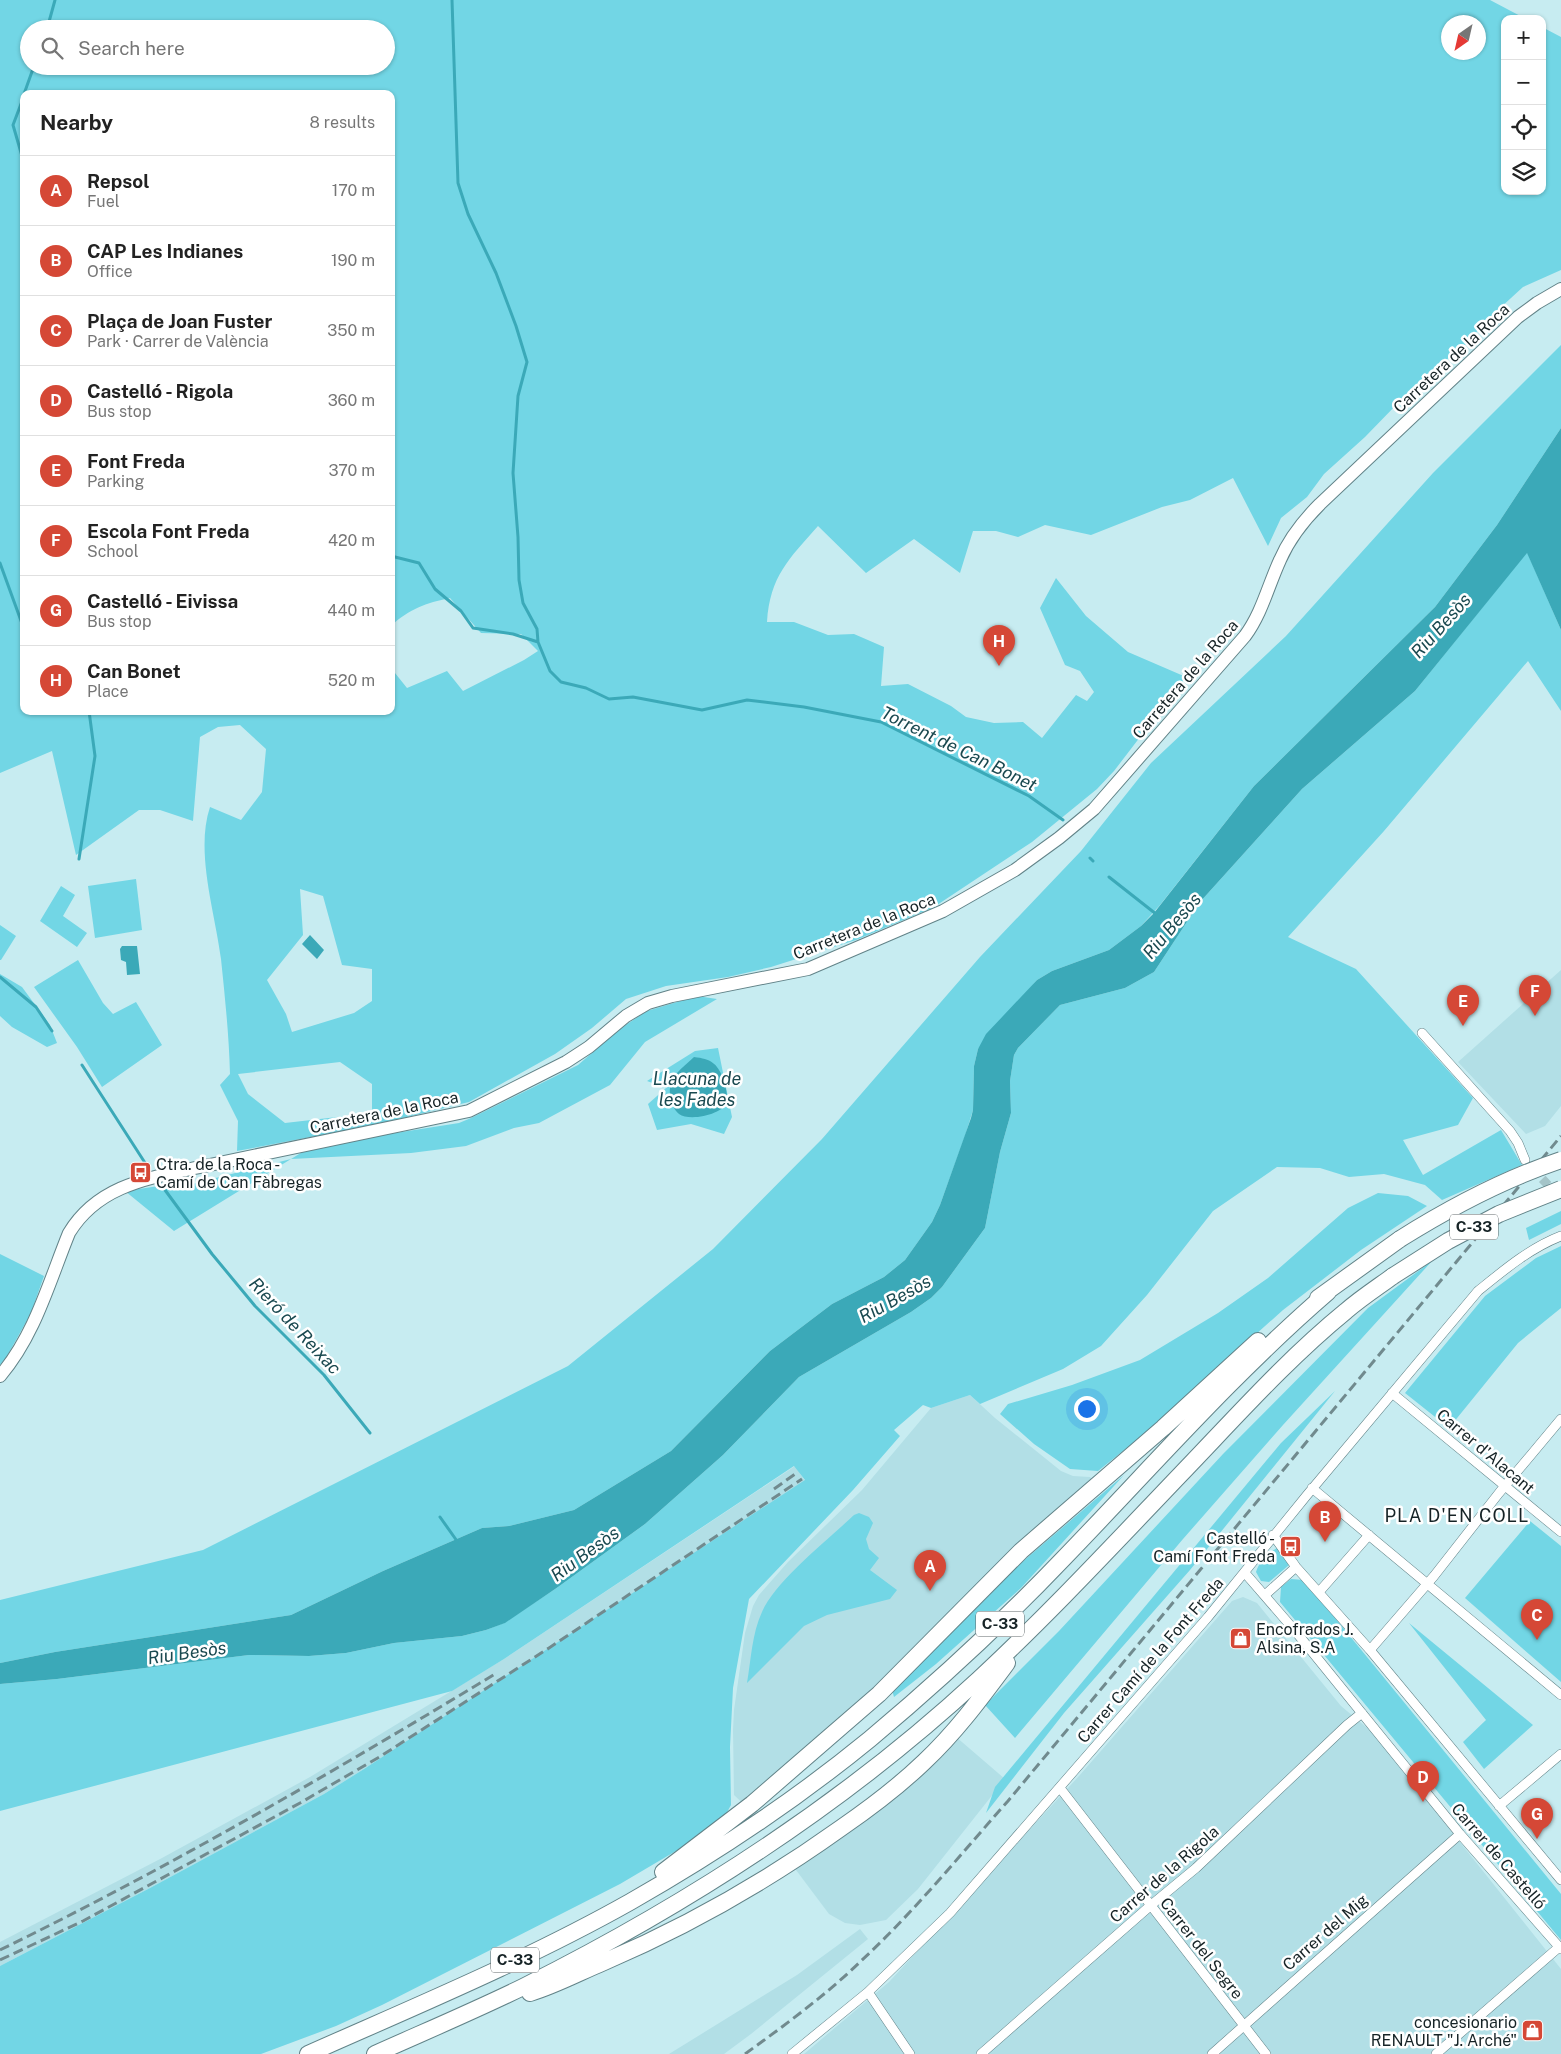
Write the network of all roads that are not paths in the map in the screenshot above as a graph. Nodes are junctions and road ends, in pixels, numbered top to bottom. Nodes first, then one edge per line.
1 (1561, 289) edge
2 (1422, 1033) dead end
3 (1525, 1160) tunnel mouth
4 (1561, 1160) edge
5 (1554, 1187) edge
6 (1561, 1193) edge
7 (1561, 1236) edge
8 (1328, 1292) junction
9 (0, 1376) edge
10 (1392, 1393) junction
11 (1561, 1419) edge
12 (1504, 1486) junction
13 (1312, 1488) junction
14 (1561, 1532) edge
15 (1273, 1535) junction
16 (1369, 1535) junction
17 (1296, 1567) junction
18 (1245, 1572) junction
19 (1428, 1584) junction
20 (1319, 1592) junction
21 (1265, 1595) junction
22 (1039, 1621) junction
23 (1370, 1650) junction
24 (1561, 1695) edge
25 (1362, 1713) junction
26 (1561, 1754) edge
27 (1060, 1788) junction
28 (1499, 1806) junction
29 (1460, 1834) junction
30 (1561, 1880) edge
31 (628, 1903) junction
32 (1150, 1906) junction
33 (1560, 1948) edge
34 (868, 1992) junction
35 (476, 2009) junction
36 (1243, 2025) junction
37 (308, 2054) edge
38 (374, 2054) edge
39 (792, 2054) edge
40 (910, 2054) edge
41 (981, 2054) edge
42 (1212, 2054) edge
43 (1266, 2054) edge
44 (1436, 2054) edge

1 - 9 street, Carretera de la Roca
2 - 3 street
4 - 8 highway, C-33, bridge
5 - 6 street
5 - 22 highway, C-33, bridge
7 - 10 street, Carrer Camí de la Font Freda
8 - 31 highway
8 - 31 highway, C-33
10 - 12 street, Carrer d'Alacant
10 - 13 street, Carrer Camí de la Font Freda
11 - 12 street
12 - 14 street, Carrer d'Alacant
12 - 19 street
13 - 15 street, Carrer Camí de la Font Freda
13 - 16 street
15 - 17 street, Carrer de Castelló
15 - 18 street, Carrer Camí de la Font Freda
16 - 19 street
16 - 20 street
17 - 20 street, Carrer de Castelló
17 - 21 street
18 - 21 street, Carrer de Castelló
18 - 27 street, Carrer Camí de la Font Freda
19 - 23 street
19 - 24 street
20 - 23 street, Carrer de Castelló
21 - 25 street, Carrer de Castelló
22 - 35 highway, C-33
22 - 35 highway
23 - 28 street, Carrer de Castelló
25 - 29 street, Carrer de Castelló
25 - 32 street, Carrer de la Rigola
26 - 28 street
27 - 32 street, Carrer del Segre
27 - 34 street, Carrer Camí de la Font Freda
28 - 30 street, Carrer de Castelló
29 - 33 street, Carrer de Castelló
29 - 36 street, Carrer del Mig
31 - 37 highway, C-33
32 - 36 street, Carrer del Segre
32 - 41 street, Carrer de la Rigola
33 - 44 street
34 - 39 street, Carrer Camí de la Font Freda
34 - 40 street
35 - 38 highway, C-33
36 - 42 street, Carrer del Mig
36 - 43 street, Carrer del Segre

